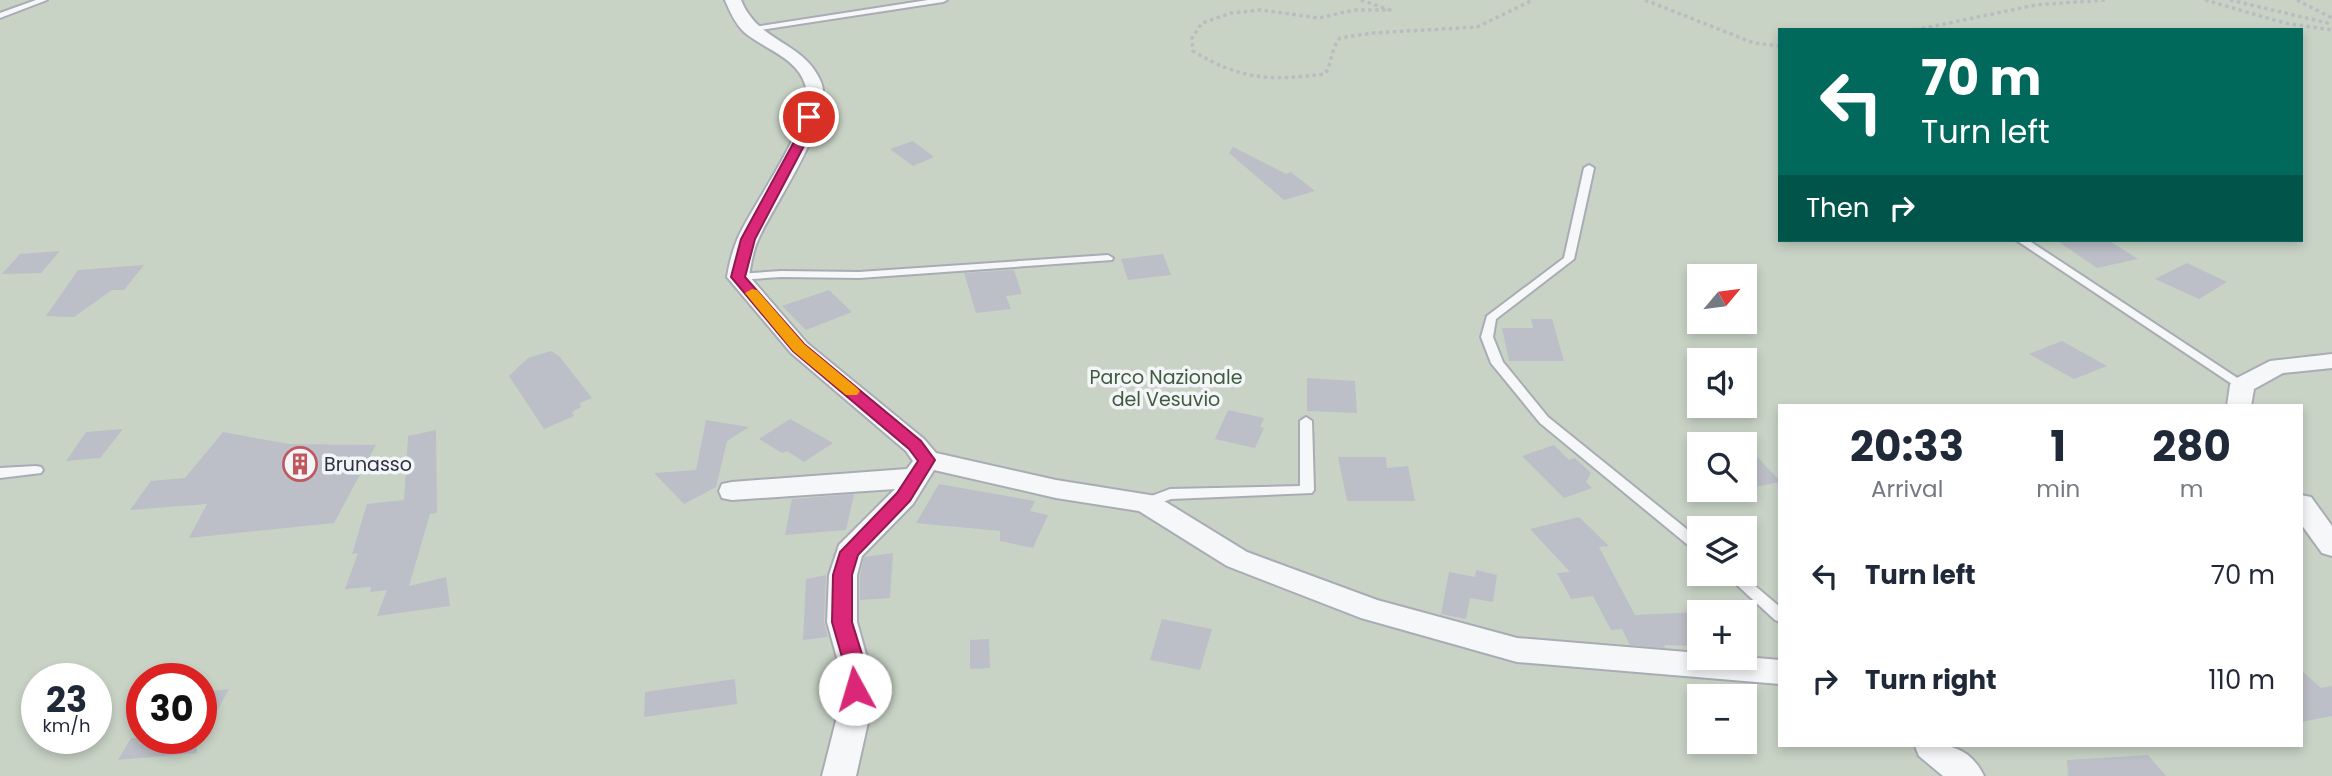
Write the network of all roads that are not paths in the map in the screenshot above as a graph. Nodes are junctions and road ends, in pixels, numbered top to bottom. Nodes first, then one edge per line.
1 (43, 0) edge
2 (733, 0) edge
3 (943, 0) edge
4 (0, 16) edge
5 (748, 30) junction
6 (1589, 168) dead end
7 (2024, 242) edge
8 (1108, 258) dead end
9 (738, 277) junction
10 (2332, 361) edge
11 (2241, 395) edge
12 (1306, 421) dead end
13 (921, 469) junction
14 (36, 470) dead end
15 (0, 473) edge
16 (732, 491) dead end
17 (1146, 503) junction
18 (2303, 508) edge
19 (1687, 536) edge
20 (2332, 546) edge
21 (1746, 586) edge
22 (1778, 613) edge
23 (1778, 671) edge
24 (1932, 747) edge
25 (838, 776) edge
26 (1967, 776) edge

1 - 4 lane
2 - 5 street
3 - 5 lane
5 - 9 street
6 - 19 lane
7 - 11 lane
8 - 9 lane
9 - 13 street
10 - 11 street
12 - 17 lane
13 - 16 street
13 - 17 street
13 - 25 street
14 - 15 lane
17 - 23 street
18 - 20 street
21 - 22 lane
24 - 26 street

